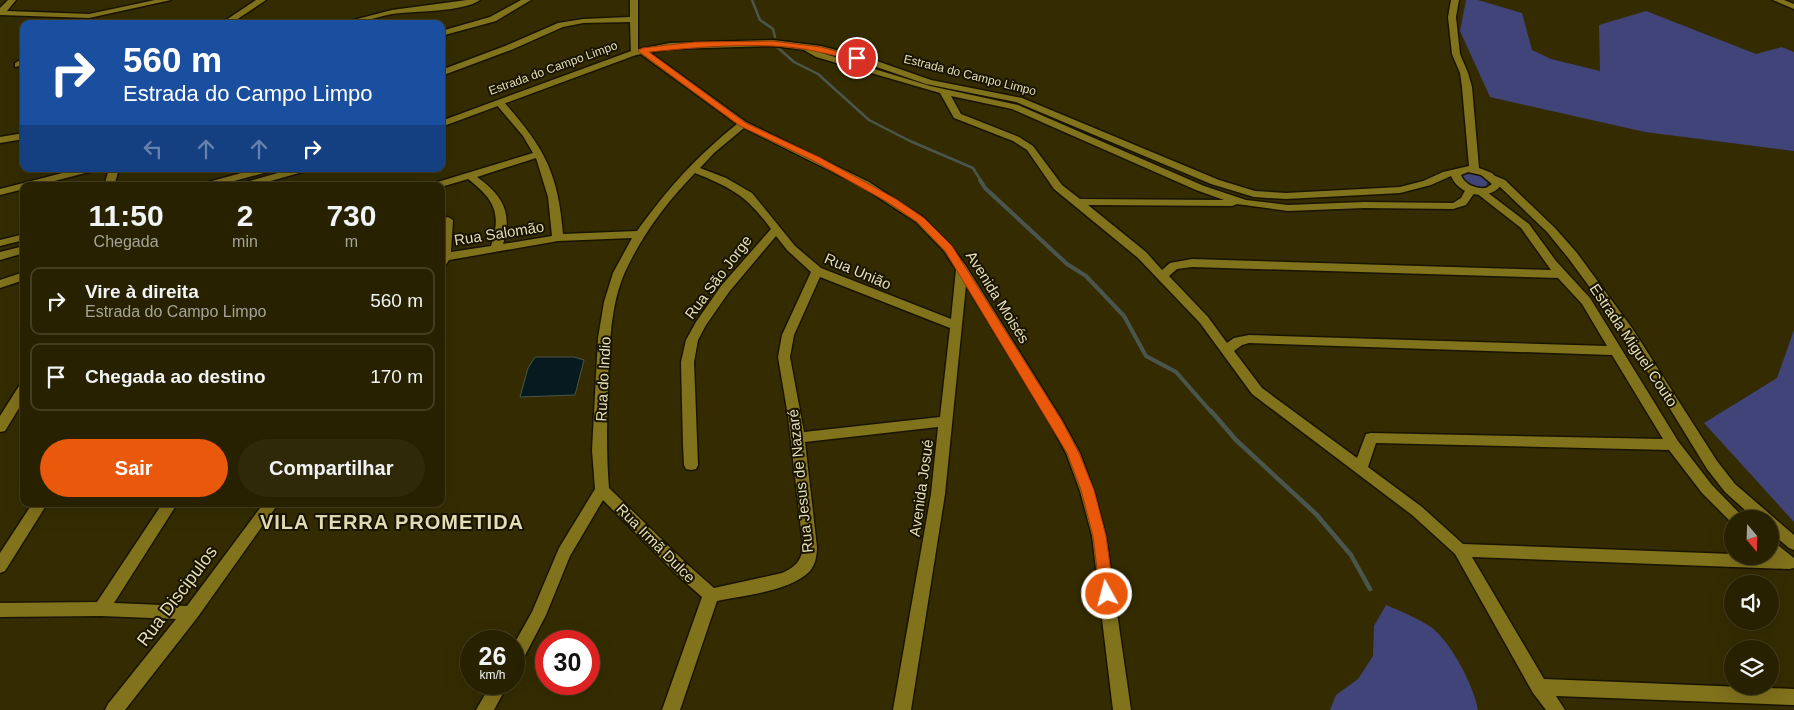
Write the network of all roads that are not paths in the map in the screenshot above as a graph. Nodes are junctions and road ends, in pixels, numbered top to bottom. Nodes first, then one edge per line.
1 (12, 0) edge
2 (167, 0) edge
3 (262, 0) edge
4 (405, 0) edge
5 (476, 0) edge
6 (527, 0) edge
7 (634, 0) edge
8 (1455, 0) edge
9 (1777, 0) edge
10 (1794, 7) edge
11 (401, 10) junction
12 (0, 13) edge
13 (105, 14) junction
14 (632, 19) junction
15 (102, 20) edge
16 (230, 20) edge
17 (359, 20) edge
18 (445, 33) edge
19 (807, 48) junction
20 (638, 52) junction
21 (445, 71) edge
22 (944, 92) junction
23 (500, 103) junction
24 (445, 123) edge
25 (743, 124) junction
26 (20, 137) edge
27 (0, 140) edge
28 (540, 154) junction
29 (692, 168) junction
30 (1474, 170) junction
31 (1458, 171) junction
32 (78, 172) edge
33 (256, 172) edge
34 (292, 172) edge
35 (471, 176) junction
36 (1493, 178) junction
37 (39, 182) edge
38 (220, 182) edge
39 (257, 182) edge
40 (445, 183) edge
41 (20, 187) edge
42 (1475, 190) junction
43 (0, 192) edge
44 (1077, 202) junction
45 (1244, 203) junction
46 (448, 220) dead end
47 (776, 230) junction
48 (640, 234) junction
49 (20, 238) edge
50 (558, 238) junction
51 (0, 243) edge
52 (445, 244) edge
53 (496, 249) junction
54 (20, 250) edge
55 (0, 256) edge
56 (445, 260) edge
57 (962, 269) junction
58 (817, 271) junction
59 (1562, 274) junction
60 (1163, 275) junction
61 (20, 277) edge
62 (0, 284) edge
63 (958, 326) junction
64 (1226, 350) junction
65 (1616, 351) junction
66 (20, 394) edge
67 (946, 421) junction
68 (0, 427) edge
69 (797, 438) junction
70 (1673, 445) junction
71 (691, 465) dead end
72 (1360, 469) junction
73 (602, 490) junction
74 (38, 507) edge
75 (168, 507) edge
76 (269, 507) edge
77 (1729, 510) edge
78 (1755, 510) edge
79 (1779, 531) edge
80 (1794, 544) edge
81 (1460, 550) junction
82 (1779, 555) edge
83 (1791, 565) edge
84 (0, 566) edge
85 (710, 595) junction
86 (101, 609) junction
87 (0, 610) edge
88 (191, 613) junction
89 (525, 639) edge
90 (1539, 687) junction
91 (493, 695) edge
92 (1794, 697) edge
93 (114, 710) edge
94 (484, 710) edge
95 (671, 710) edge
96 (902, 710) edge
97 (1122, 710) edge
98 (1556, 710) edge

1 - 12 street
2 - 13 street
3 - 16 street
4 - 11 street
5 - 11 street
6 - 18 street
7 - 14 street
8 - 30 street
9 - 10 street
11 - 17 street
12 - 13 street
13 - 15 street
14 - 20 street
14 - 21 street
19 - 20 street, Estrada do Campo Limpo
19 - 22 street
19 - 31 street, Estrada do Campo Limpo
20 - 23 street, Estrada do Campo Limpo
20 - 25 street, Avenida Moisés
22 - 44 street
22 - 45 street
23 - 24 street, Estrada do Campo Limpo
23 - 28 street
25 - 29 street, Rua do Indio
25 - 57 street, Avenida Moisés
26 - 27 street
28 - 35 street
28 - 50 street
29 - 47 street, Rua União
29 - 48 street, Rua do Indio
30 - 31 street, Estrada do Campo Limpo
30 - 36 street, Estrada Miguel Couto
31 - 42 street
32 - 37 street
33 - 38 street
34 - 39 street
35 - 40 street
35 - 53 street
36 - 42 street
36 - 78 street, Estrada Miguel Couto
41 - 43 street
42 - 45 street
42 - 59 street
44 - 45 street
44 - 60 street
46 - 52 street
47 - 58 street, Rua União
47 - 71 street, Rua São Jorge
48 - 50 street, Rua Salomão
48 - 73 street, Rua do Indio
49 - 51 street
50 - 53 street, Rua Salomão
53 - 56 street, Rua Salomão
54 - 55 street
57 - 63 street, Avenida Josué
57 - 97 street, Avenida Moisés
58 - 63 street, Rua União
58 - 69 street, Rua Jesus de Nazaré
59 - 60 street
59 - 65 street
60 - 64 street
61 - 62 street
63 - 67 street, Avenida Josué
64 - 65 street
64 - 72 street
65 - 70 street
66 - 68 street
67 - 69 street
67 - 96 street, Avenida Josué
69 - 85 street, Rua Jesus de Nazaré
70 - 72 street
70 - 77 street
72 - 81 street
73 - 85 street, Rua Irmã Dulce
73 - 89 street
74 - 84 street
75 - 86 street
76 - 88 street, Rua Discipulos
79 - 80 street
81 - 83 street
81 - 90 street
82 - 83 street
85 - 95 street
86 - 87 street
86 - 88 street
88 - 93 street, Rua Discipulos
90 - 92 street
90 - 98 street
91 - 94 street

